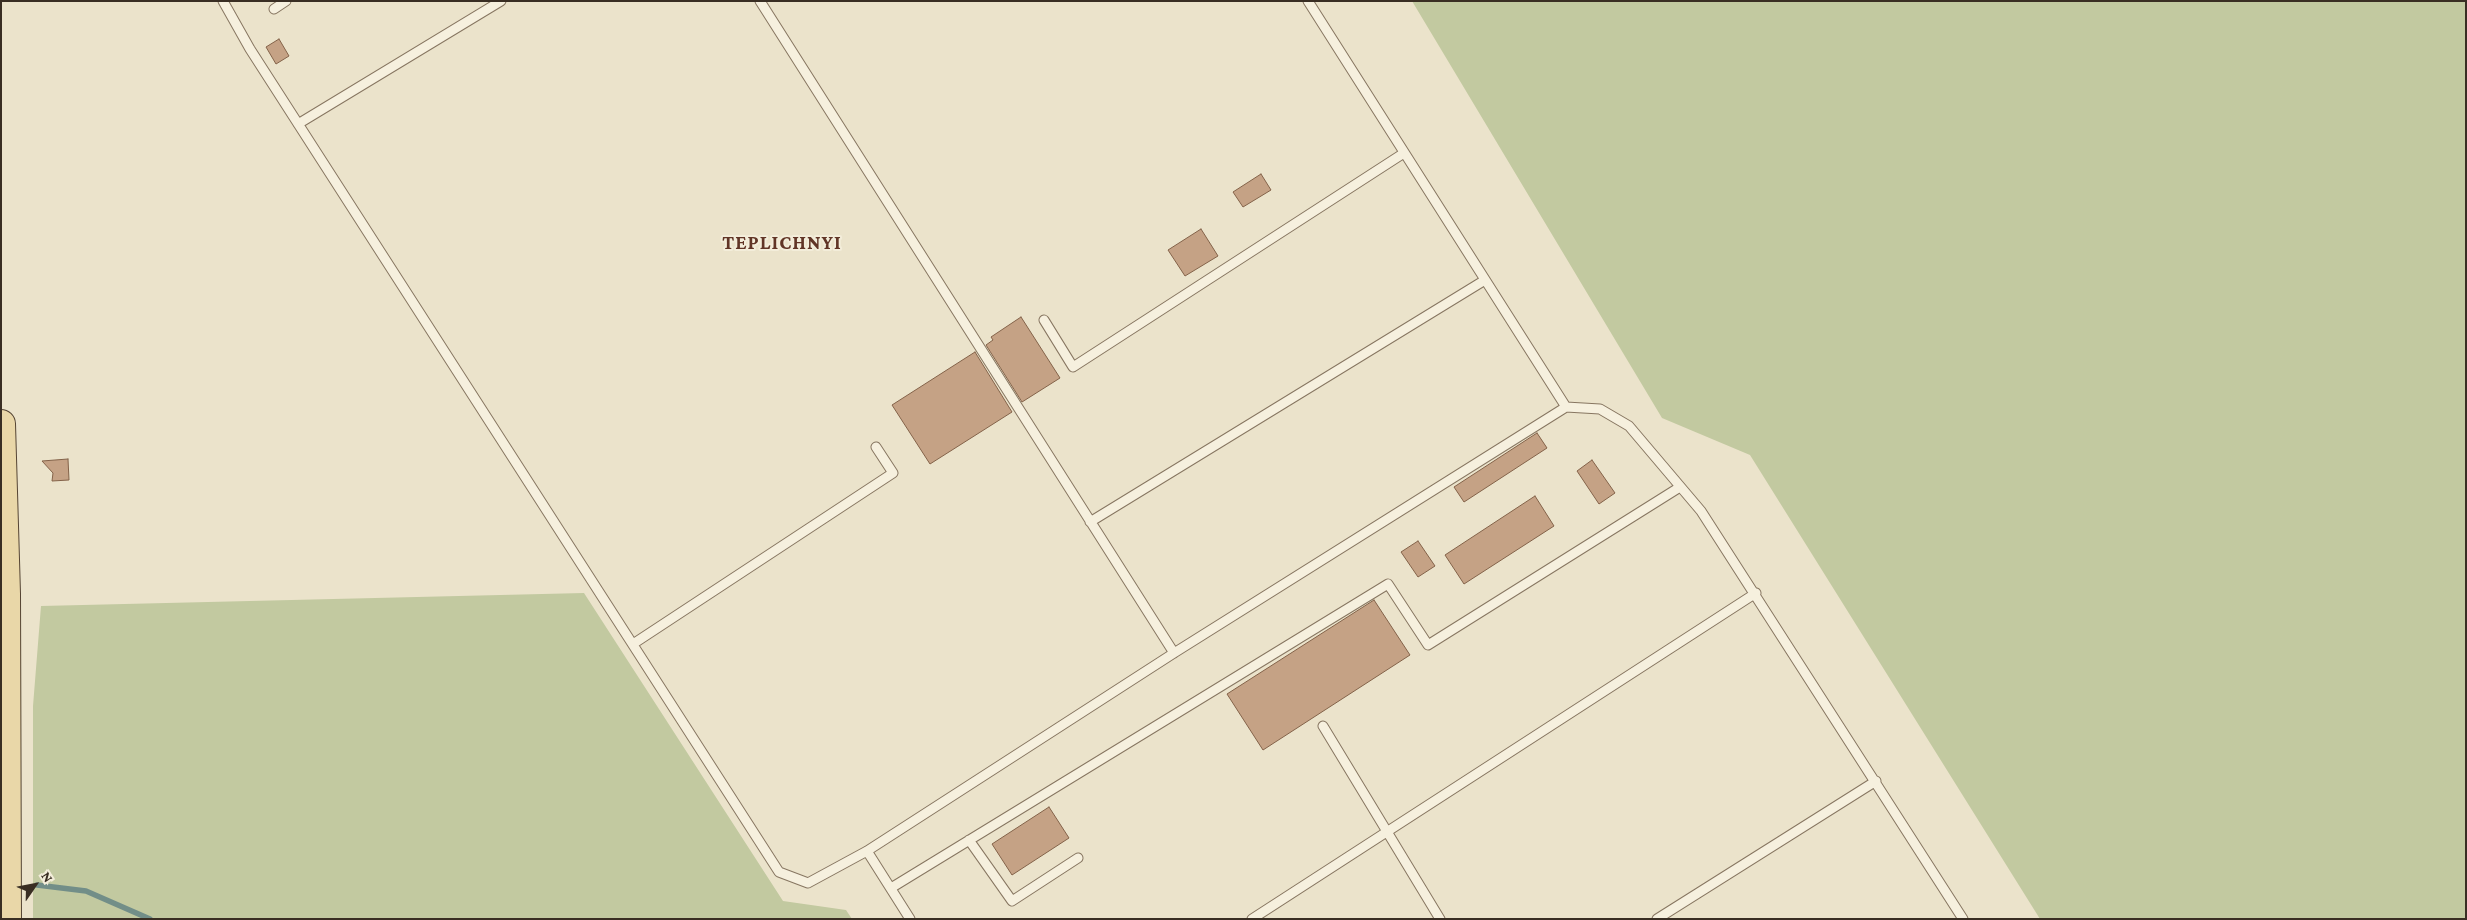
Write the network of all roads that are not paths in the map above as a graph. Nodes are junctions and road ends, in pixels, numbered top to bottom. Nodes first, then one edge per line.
1 (223, 1) edge
2 (286, 1) edge
3 (501, 1) edge
4 (760, 1) edge
5 (1308, 1) edge
6 (274, 9) dead end
7 (298, 124) junction
8 (1404, 153) junction
9 (1485, 280) junction
10 (1044, 320) dead end
11 (1566, 407) junction
12 (1, 424) edge
13 (876, 447) dead end
14 (1680, 487) junction
15 (1090, 522) junction
16 (1756, 593) junction
17 (633, 644) junction
18 (1174, 653) junction
19 (1323, 726) dead end
20 (1876, 781) junction
21 (1386, 832) junction
22 (969, 840) junction
23 (867, 851) junction
24 (1078, 858) dead end
25 (891, 888) junction
26 (7, 919) edge
27 (910, 919) edge
28 (1252, 919) edge
29 (1440, 919) edge
30 (1657, 919) edge
31 (1963, 919) edge

1 - 7 lane
2 - 6 lane
3 - 7 lane
4 - 15 lane
5 - 8 lane
7 - 17 lane
8 - 9 lane
8 - 10 lane
9 - 11 lane
9 - 15 lane
11 - 14 lane
11 - 18 lane
12 - 26 main road
13 - 17 lane
14 - 16 lane
14 - 22 lane
15 - 18 lane
16 - 20 lane
16 - 21 lane
17 - 23 lane
18 - 23 lane
19 - 21 lane
20 - 30 lane
20 - 31 lane
21 - 28 lane
21 - 29 lane
22 - 24 lane
22 - 25 lane
23 - 25 lane
25 - 27 lane

